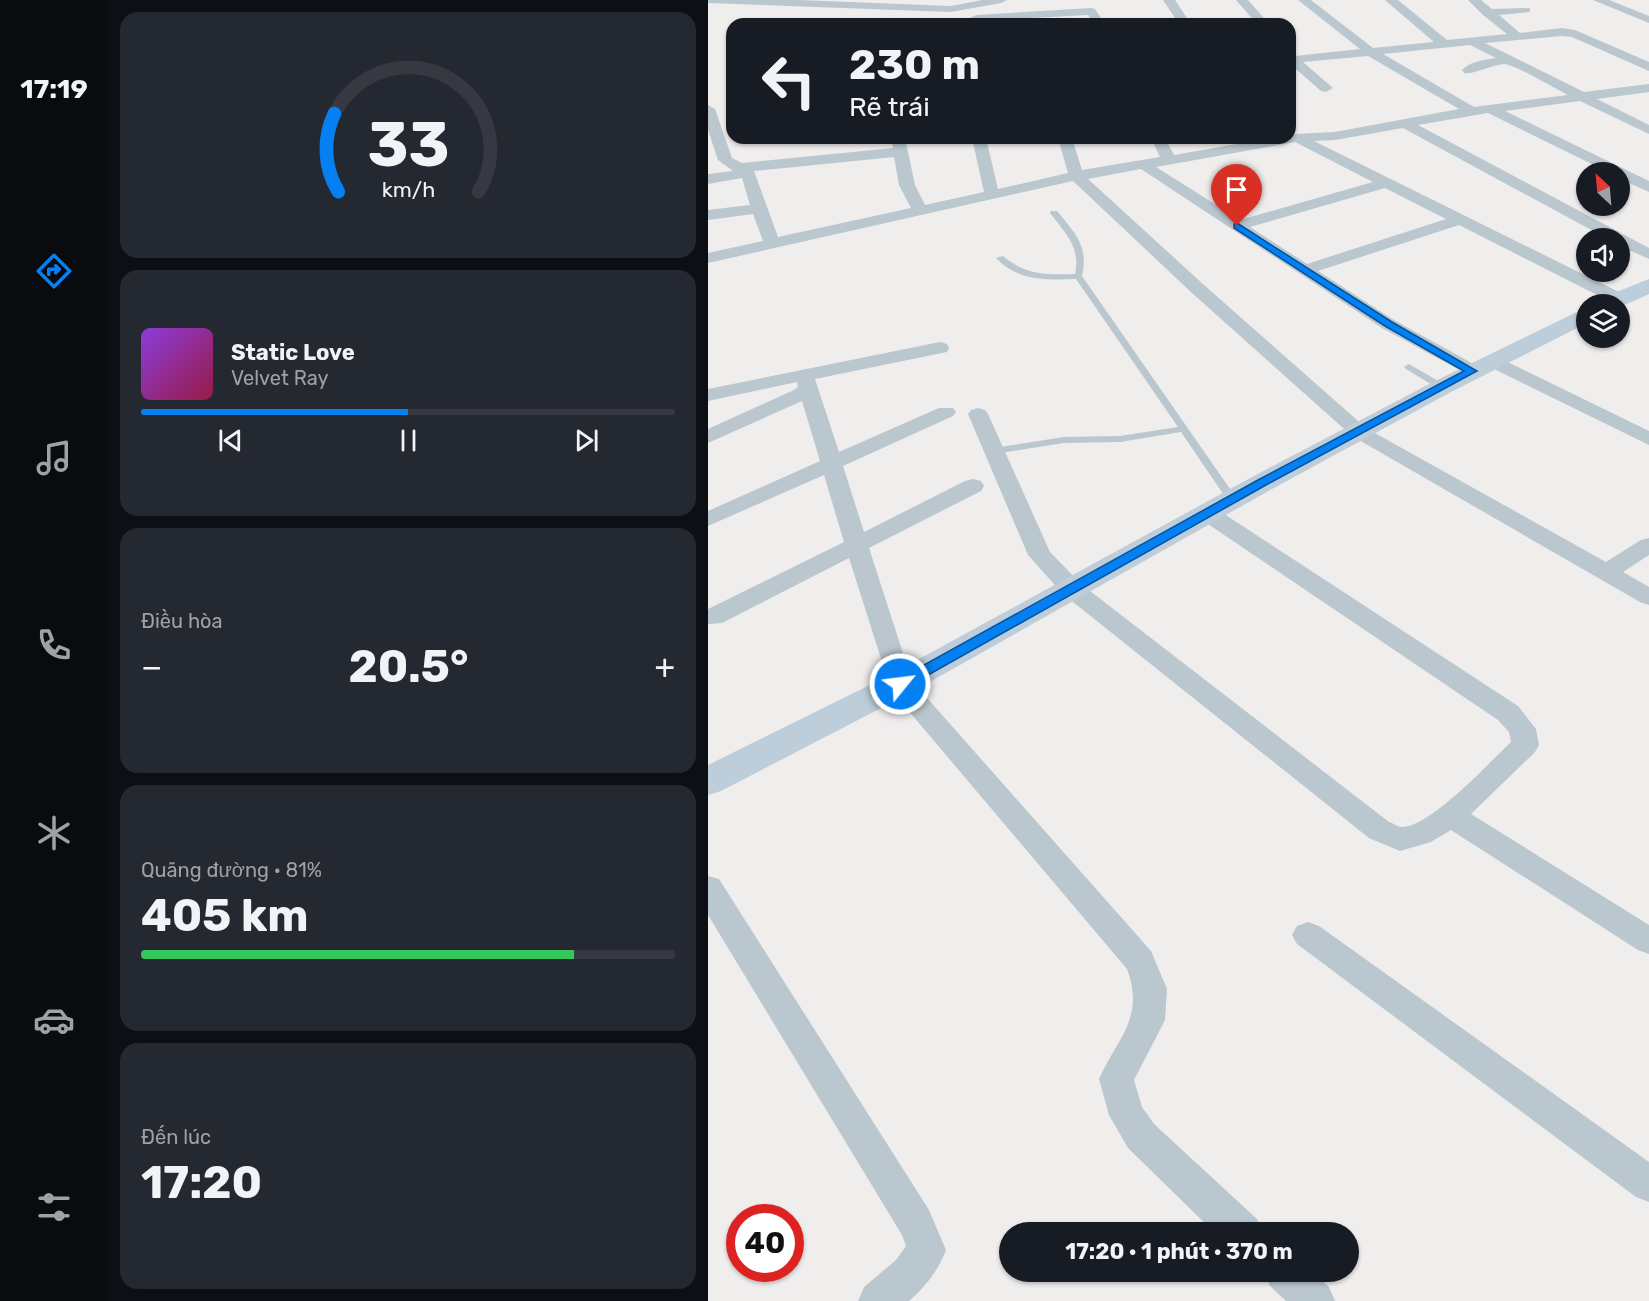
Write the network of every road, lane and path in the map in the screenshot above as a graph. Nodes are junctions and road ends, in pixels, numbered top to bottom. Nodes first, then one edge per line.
1 (708, 0) edge
2 (1001, 0) edge
3 (1079, 0) edge
4 (1169, 0) edge
5 (1242, 0) edge
6 (1304, 0) edge
7 (1391, 0) edge
8 (1474, 0) edge
9 (1599, 0) edge
10 (867, 7) edge
11 (951, 9) junction
12 (1526, 10) dead end
13 (1487, 13) junction
14 (952, 18) edge
15 (1028, 18) edge
16 (1036, 18) edge
17 (1095, 18) edge
18 (1181, 18) edge
19 (1258, 18) edge
20 (1649, 20) edge
21 (1517, 36) junction
22 (1473, 42) junction
23 (1446, 45) junction
24 (1371, 52) junction
25 (1296, 59) edge
26 (1507, 60) junction
27 (1296, 63) edge
28 (1645, 63) edge
29 (1468, 70) dead end
30 (1326, 88) dead end
31 (1645, 91) edge
32 (1579, 97) junction
33 (708, 109) edge
34 (1491, 109) junction
35 (1472, 111) junction
36 (1404, 123) junction
37 (1649, 130) edge
38 (1296, 135) edge
39 (712, 136) edge
40 (1296, 137) edge
41 (980, 144) edge
42 (1067, 144) edge
43 (1161, 144) edge
44 (1248, 144) edge
45 (900, 145) edge
46 (1169, 160) junction
47 (1598, 162) edge
48 (1144, 165) junction
49 (744, 170) junction
50 (1076, 176) junction
51 (1630, 178) edge
52 (708, 179) edge
53 (1387, 183) junction
54 (1649, 188) edge
55 (992, 194) junction
56 (759, 209) junction
57 (920, 210) junction
58 (1054, 213) dead end
59 (708, 215) edge
60 (1459, 220) junction
61 (1237, 226) junction
62 (1599, 228) edge
63 (772, 242) junction
64 (1630, 245) edge
65 (1649, 255) edge
66 (708, 258) edge
67 (1000, 258) dead end
68 (1304, 270) junction
69 (1078, 276) junction
70 (1649, 285) edge
71 (1598, 294) edge
72 (1630, 294) edge
73 (1576, 320) edge
74 (940, 348) dead end
75 (1409, 367) dead end
76 (1483, 367) junction
77 (806, 382) junction
78 (1442, 387) junction
79 (708, 395) edge
80 (946, 412) dead end
81 (978, 414) dead end
82 (1184, 429) junction
83 (1359, 432) junction
84 (708, 437) edge
85 (1649, 439) edge
86 (994, 451) junction
87 (831, 462) junction
88 (973, 486) dead end
89 (1232, 499) junction
90 (1207, 513) junction
91 (708, 519) edge
92 (857, 545) junction
93 (1649, 545) edge
94 (1607, 572) junction
95 (1072, 589) junction
96 (1649, 597) edge
97 (713, 617) dead end
98 (900, 684) junction
99 (708, 781) edge
100 (1451, 816) junction
101 (708, 888) edge
102 (1308, 935) dead end
103 (1649, 941) edge
104 (1649, 1184) edge
105 (1231, 1222) edge
106 (1295, 1282) edge
107 (878, 1301) edge
108 (1315, 1301) edge

1 - 10 street
2 - 11 street
3 - 15 street
4 - 18 street
5 - 19 street
6 - 24 street
7 - 23 street
8 - 13 street
9 - 20 street
10 - 11 street
11 - 14 street
12 - 13 street
13 - 21 street
16 - 17 street
21 - 22 street
21 - 28 street
22 - 23 street
22 - 26 street
23 - 24 street
24 - 25 street
24 - 35 street
26 - 29 street
26 - 32 street
27 - 30 street
31 - 32 street
32 - 34 street
32 - 37 street
33 - 39 street
34 - 35 street
34 - 47 street
35 - 36 street
36 - 38 street
36 - 62 street
39 - 49 street
40 - 53 street
41 - 55 street
42 - 50 street
43 - 46 street
44 - 46 street
45 - 49 street
45 - 57 street
46 - 48 street
48 - 50 street
48 - 61 street
49 - 52 street
49 - 56 street
50 - 55 street
50 - 83 street
51 - 54 street
53 - 60 street
53 - 61 street
55 - 57 street
56 - 59 street
56 - 63 street
57 - 63 street
58 - 69 lane
60 - 68 street
60 - 71 street
61 - 68 street
63 - 66 street
64 - 65 street
67 - 69 lane
68 - 76 street
69 - 82 lane
70 - 72 street
73 - 76 street
74 - 77 street
75 - 78 lane
76 - 78 street
76 - 85 street
77 - 79 street
77 - 84 street
77 - 87 street
78 - 83 street
80 - 87 street
81 - 86 street
82 - 86 lane
82 - 89 lane
83 - 89 street
83 - 94 street
86 - 95 street
87 - 91 street
87 - 92 street
88 - 92 street
89 - 90 street
90 - 95 street
90 - 100 street
92 - 97 street
92 - 98 street
93 - 94 street
94 - 96 street
95 - 98 street
95 - 100 street
98 - 99 street
98 - 105 street
100 - 103 street
101 - 107 street
102 - 104 street
106 - 108 street

